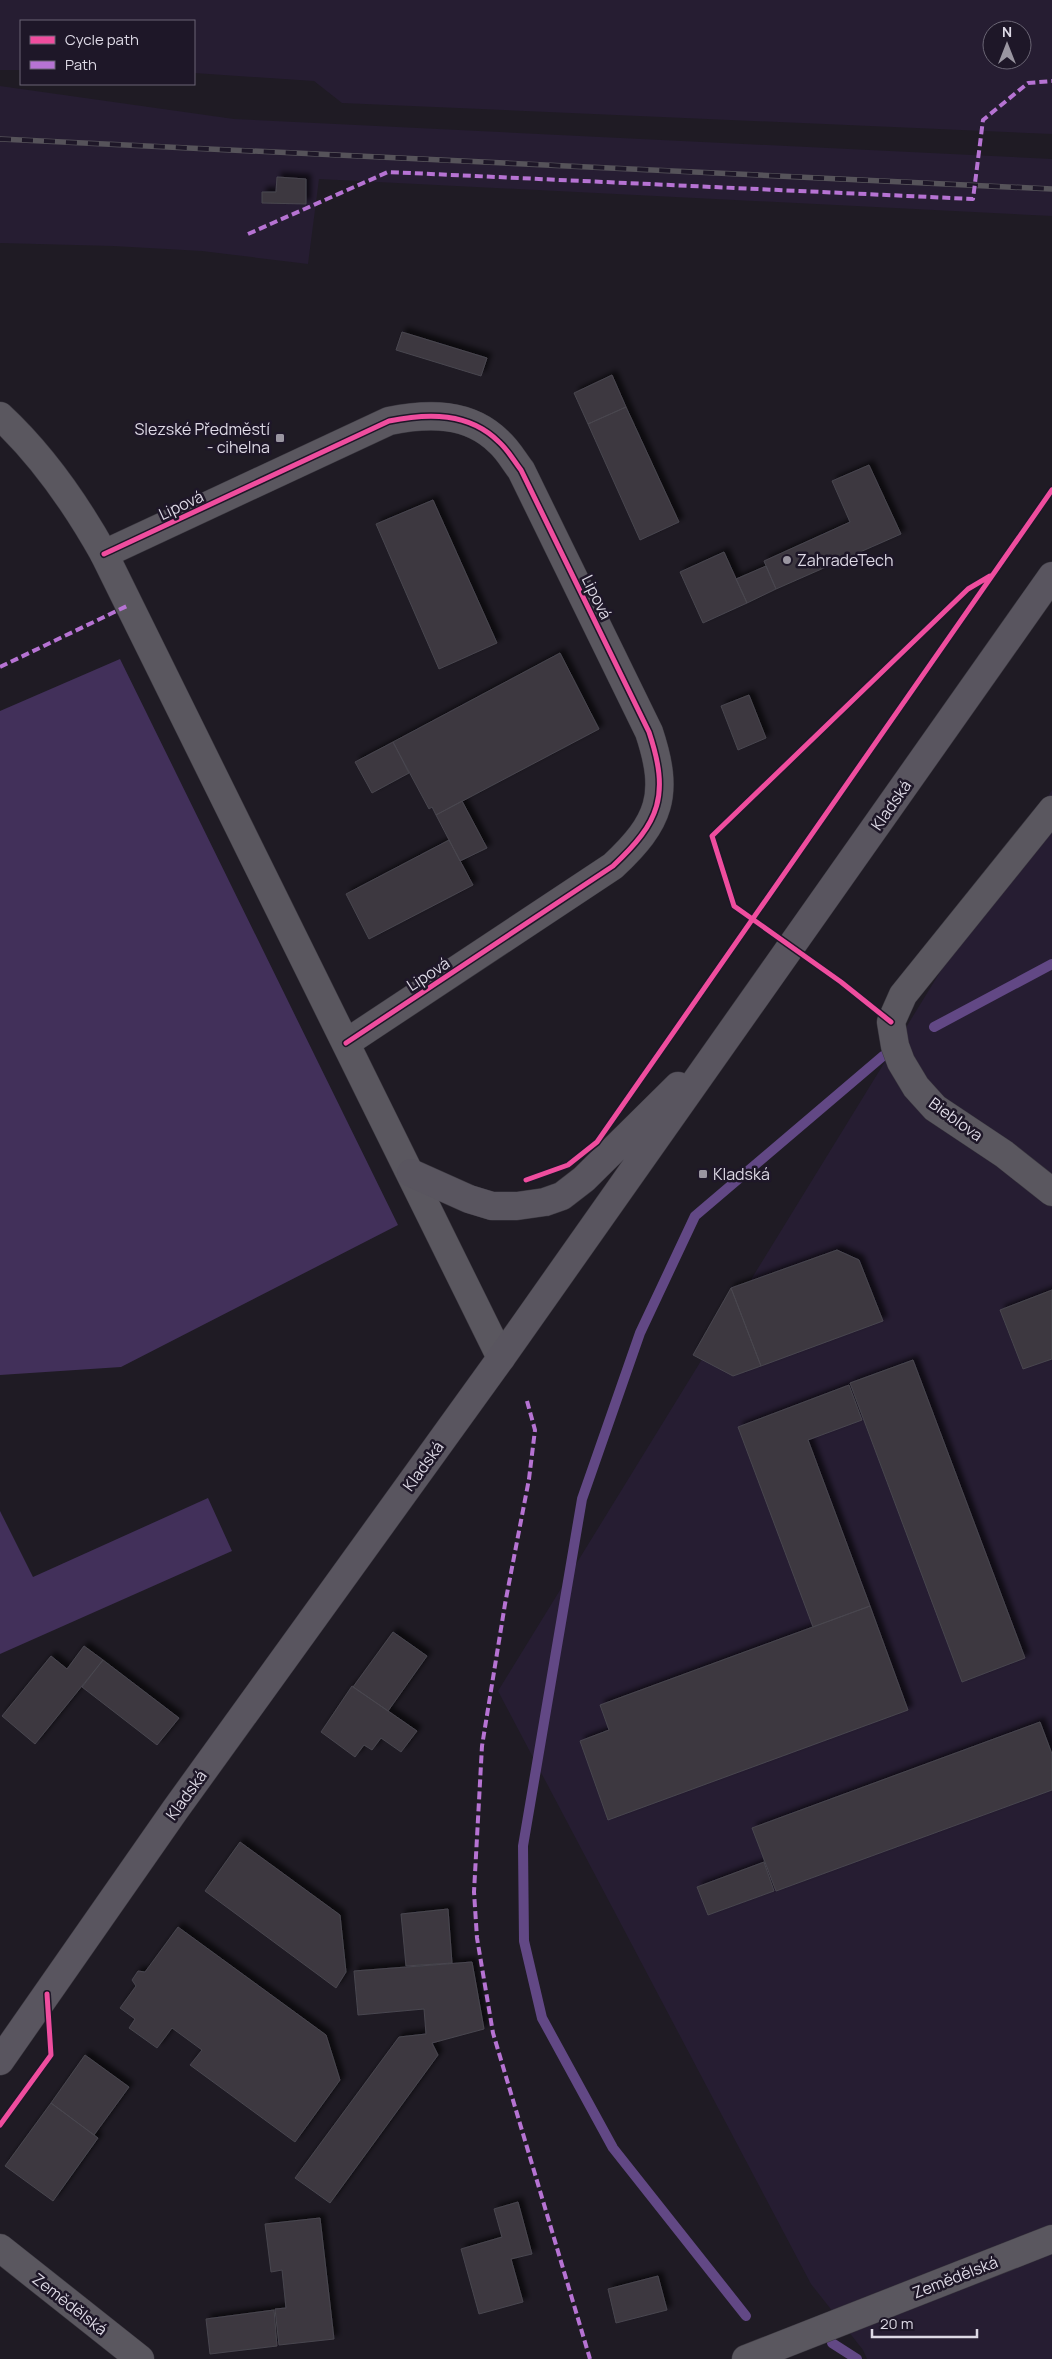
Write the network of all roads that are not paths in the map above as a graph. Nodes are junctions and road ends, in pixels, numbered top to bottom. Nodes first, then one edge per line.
1 (0, 416) edge
2 (104, 554) junction
3 (1052, 576) edge
4 (1052, 810) edge
5 (729, 1036) junction
6 (346, 1043) junction
7 (411, 1173) junction
8 (1052, 1192) edge
9 (501, 1358) junction
10 (0, 2061) edge
11 (1052, 2239) edge
12 (0, 2248) edge
13 (140, 2359) edge
14 (746, 2359) edge

1 - 2 street
2 - 6 street
2 - 6 street, Lipová
3 - 5 main road, Kladská
4 - 8 street, Bieblova
5 - 7 main road
5 - 9 main road, Kladská
6 - 7 street
7 - 9 street
9 - 10 main road, Kladská
11 - 14 street, Zemědělská
12 - 13 street, Zemědělská

